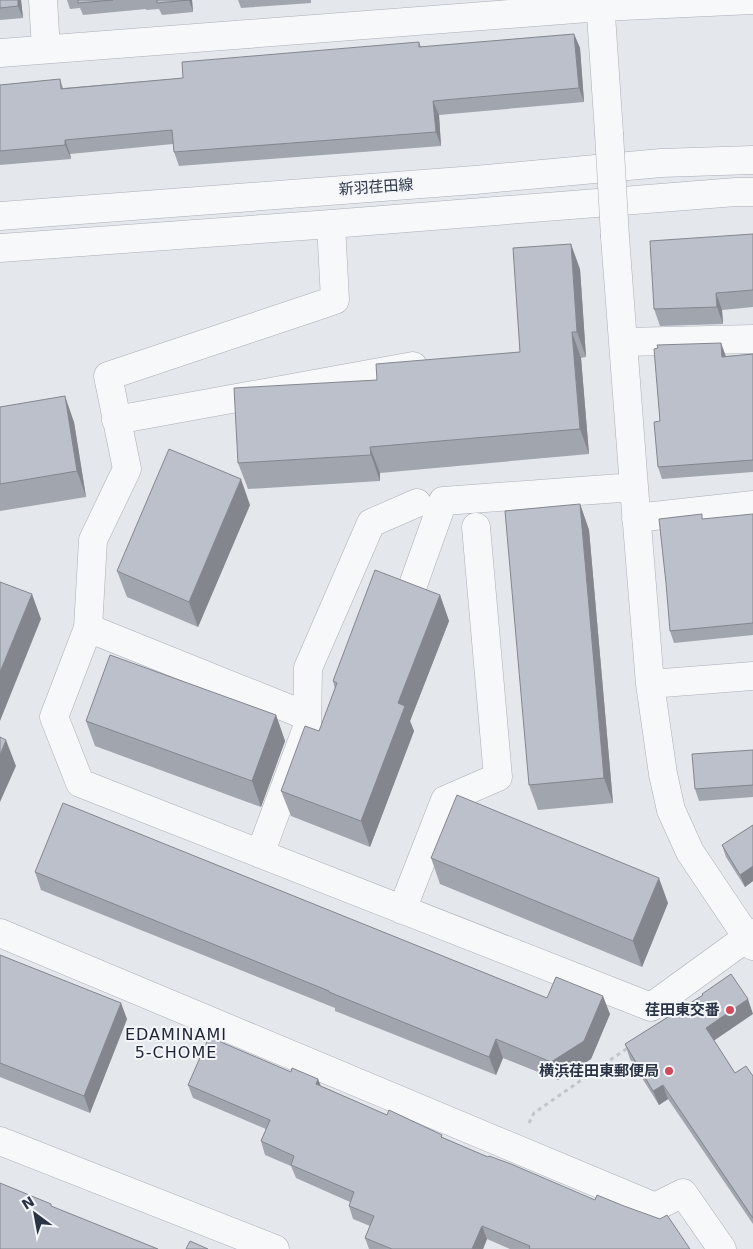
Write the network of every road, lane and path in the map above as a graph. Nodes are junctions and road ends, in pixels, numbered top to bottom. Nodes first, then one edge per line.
1 (43, 0) edge
2 (753, 0) edge
3 (601, 4) edge
4 (46, 49) junction
5 (0, 53) edge
6 (753, 160) edge
7 (753, 192) edge
8 (0, 216) edge
9 (331, 224) junction
10 (0, 248) edge
11 (753, 339) edge
12 (624, 342) junction
13 (437, 363) edge
14 (116, 420) junction
15 (634, 487) junction
16 (417, 503) dead end
17 (753, 505) edge
18 (636, 518) junction
19 (476, 527) dead end
20 (413, 585) edge
21 (88, 628) junction
22 (753, 676) edge
23 (650, 684) junction
24 (307, 716) junction
25 (260, 854) junction
26 (402, 910) junction
27 (0, 934) edge
28 (751, 939) edge
29 (630, 1046) edge
30 (0, 1141) edge
31 (516, 1149) junction
32 (275, 1249) edge
33 (722, 1249) edge

1 - 4 street
2 - 3 street
3 - 4 street
3 - 12 street, bridge
4 - 5 street
6 - 8 street, 新羽荏田線
7 - 9 street
9 - 10 street
9 - 14 street
11 - 12 street
12 - 15 street
13 - 14 street
14 - 21 street
15 - 18 street
15 - 20 street
16 - 24 street
17 - 18 street
18 - 23 street
19 - 26 street
21 - 24 street
21 - 25 street
22 - 23 street
23 - 28 street
24 - 25 street
25 - 26 street
26 - 28 street
27 - 31 street
29 - 31 path
30 - 32 street
31 - 33 street

